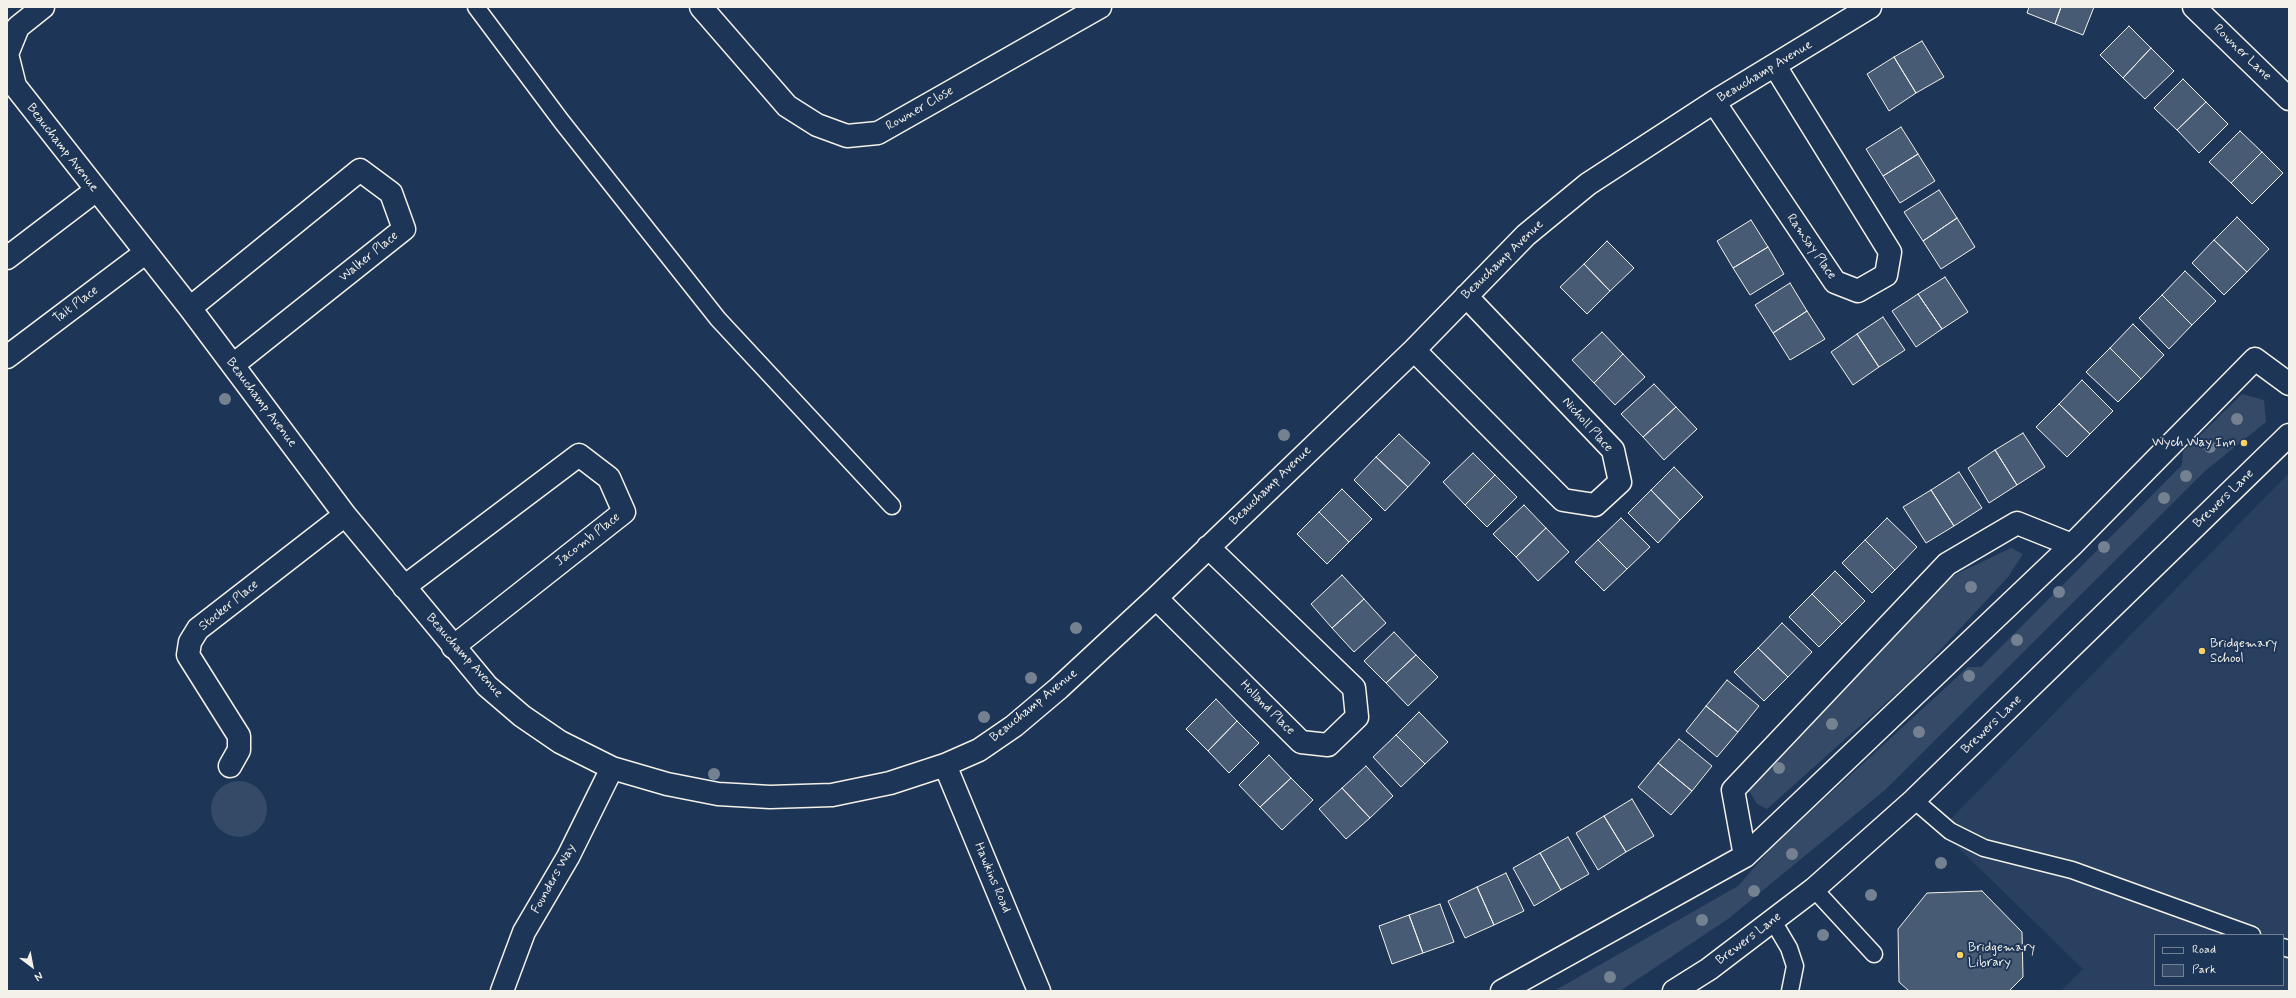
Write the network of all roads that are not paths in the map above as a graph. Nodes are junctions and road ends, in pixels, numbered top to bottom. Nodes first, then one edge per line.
1 (43, 7) edge
2 (476, 7) edge
3 (701, 7) edge
4 (1100, 7) edge
5 (1870, 7) edge
6 (2194, 7) edge
7 (1774, 66) junction
8 (2289, 99) edge
9 (1714, 102) junction
10 (95, 191) junction
11 (145, 253) junction
12 (7, 258) edge
13 (1466, 296) junction
14 (190, 308) junction
15 (1414, 350) junction
16 (7, 358) edge
17 (233, 365) junction
18 (2289, 384) edge
19 (2289, 435) edge
20 (892, 506) dead end
21 (345, 515) junction
22 (2072, 545) junction
23 (1208, 547) junction
24 (404, 586) junction
25 (1156, 598) junction
26 (453, 647) junction
27 (945, 765) junction
28 (230, 766) dead end
29 (612, 768) junction
30 (1914, 800) junction
31 (1745, 856) junction
32 (1814, 889) junction
33 (1773, 921) junction
34 (2249, 934) edge
35 (1874, 954) dead end
36 (502, 991) edge
37 (1039, 991) edge
38 (1502, 991) edge
39 (1674, 991) edge
40 (1790, 991) edge

1 - 10 street, Beauchamp Avenue
2 - 20 lane
3 - 4 street, Rowner Close
5 - 7 street, Beauchamp Avenue
6 - 8 street, Rowner Lane
7 - 9 street, Beauchamp Avenue
7 - 9 street, Ramsay Place
9 - 13 street, Beauchamp Avenue
10 - 11 street, Beauchamp Avenue
10 - 12 street
11 - 14 street, Beauchamp Avenue
11 - 16 street, Tait Place
13 - 15 street, Beauchamp Avenue
13 - 15 street, Nicholl Place
14 - 17 street, Beauchamp Avenue
14 - 17 street, Walker Place
15 - 23 street, Beauchamp Avenue
17 - 21 street, Beauchamp Avenue
18 - 22 street
19 - 30 street, Brewers Lane
21 - 24 street, Beauchamp Avenue
21 - 28 street, Stocker Place
22 - 31 street
22 - 31 street
23 - 25 street, Beauchamp Avenue
23 - 25 street, Holland Place
24 - 26 street, Beauchamp Avenue
24 - 26 street, Jacomb Place
25 - 27 street, Beauchamp Avenue
26 - 29 street, Beauchamp Avenue
27 - 29 street, Beauchamp Avenue
27 - 37 street, Hawkins Road
29 - 36 street, Founders Way
30 - 32 street, Brewers Lane
30 - 34 lane
31 - 38 street
32 - 33 street, Brewers Lane
32 - 35 lane
33 - 39 street, Brewers Lane
33 - 40 lane

